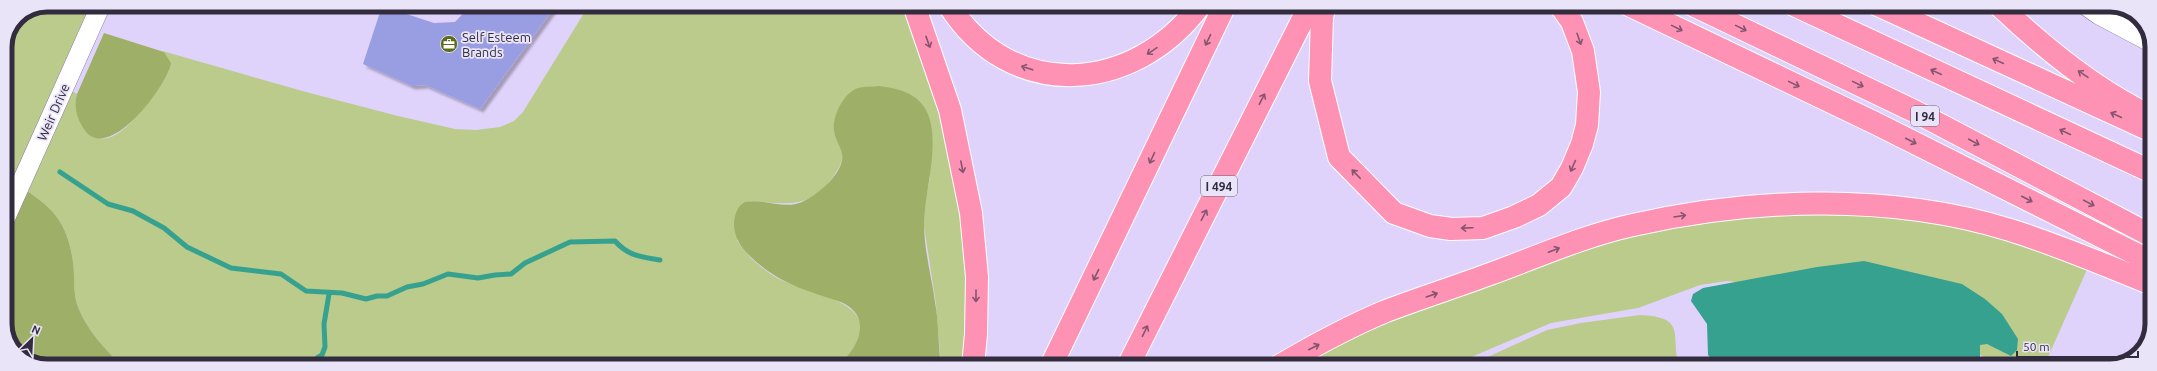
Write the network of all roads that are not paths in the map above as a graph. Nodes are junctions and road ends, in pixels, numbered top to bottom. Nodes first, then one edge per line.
1 (98, 12) edge
2 (916, 12) edge
3 (953, 12) edge
4 (1194, 12) edge
5 (1222, 12) edge
6 (1306, 12) edge
7 (1323, 12) edge
8 (1565, 12) edge
9 (1644, 12) edge
10 (1708, 12) edge
11 (1809, 12) edge
12 (1893, 12) edge
13 (2006, 12) edge
14 (2095, 12) edge
15 (2144, 39) edge
16 (2145, 113) edge
17 (2145, 129) edge
18 (2145, 169) edge
19 (12, 203) edge
20 (2145, 232) edge
21 (2145, 258) edge
22 (2145, 281) edge
23 (974, 359) edge
24 (1054, 359) edge
25 (1132, 359) edge
26 (1293, 359) edge

1 - 19 street, Weir Drive
2 -> 23 highway
4 -> 3 highway
5 -> 24 highway
25 -> 6 highway, I 494
8 -> 7 highway
9 -> 21 highway
10 -> 20 highway, I 94
18 -> 11 highway
17 -> 12 highway
16 -> 13 highway
14 - 15 street
26 -> 22 highway

